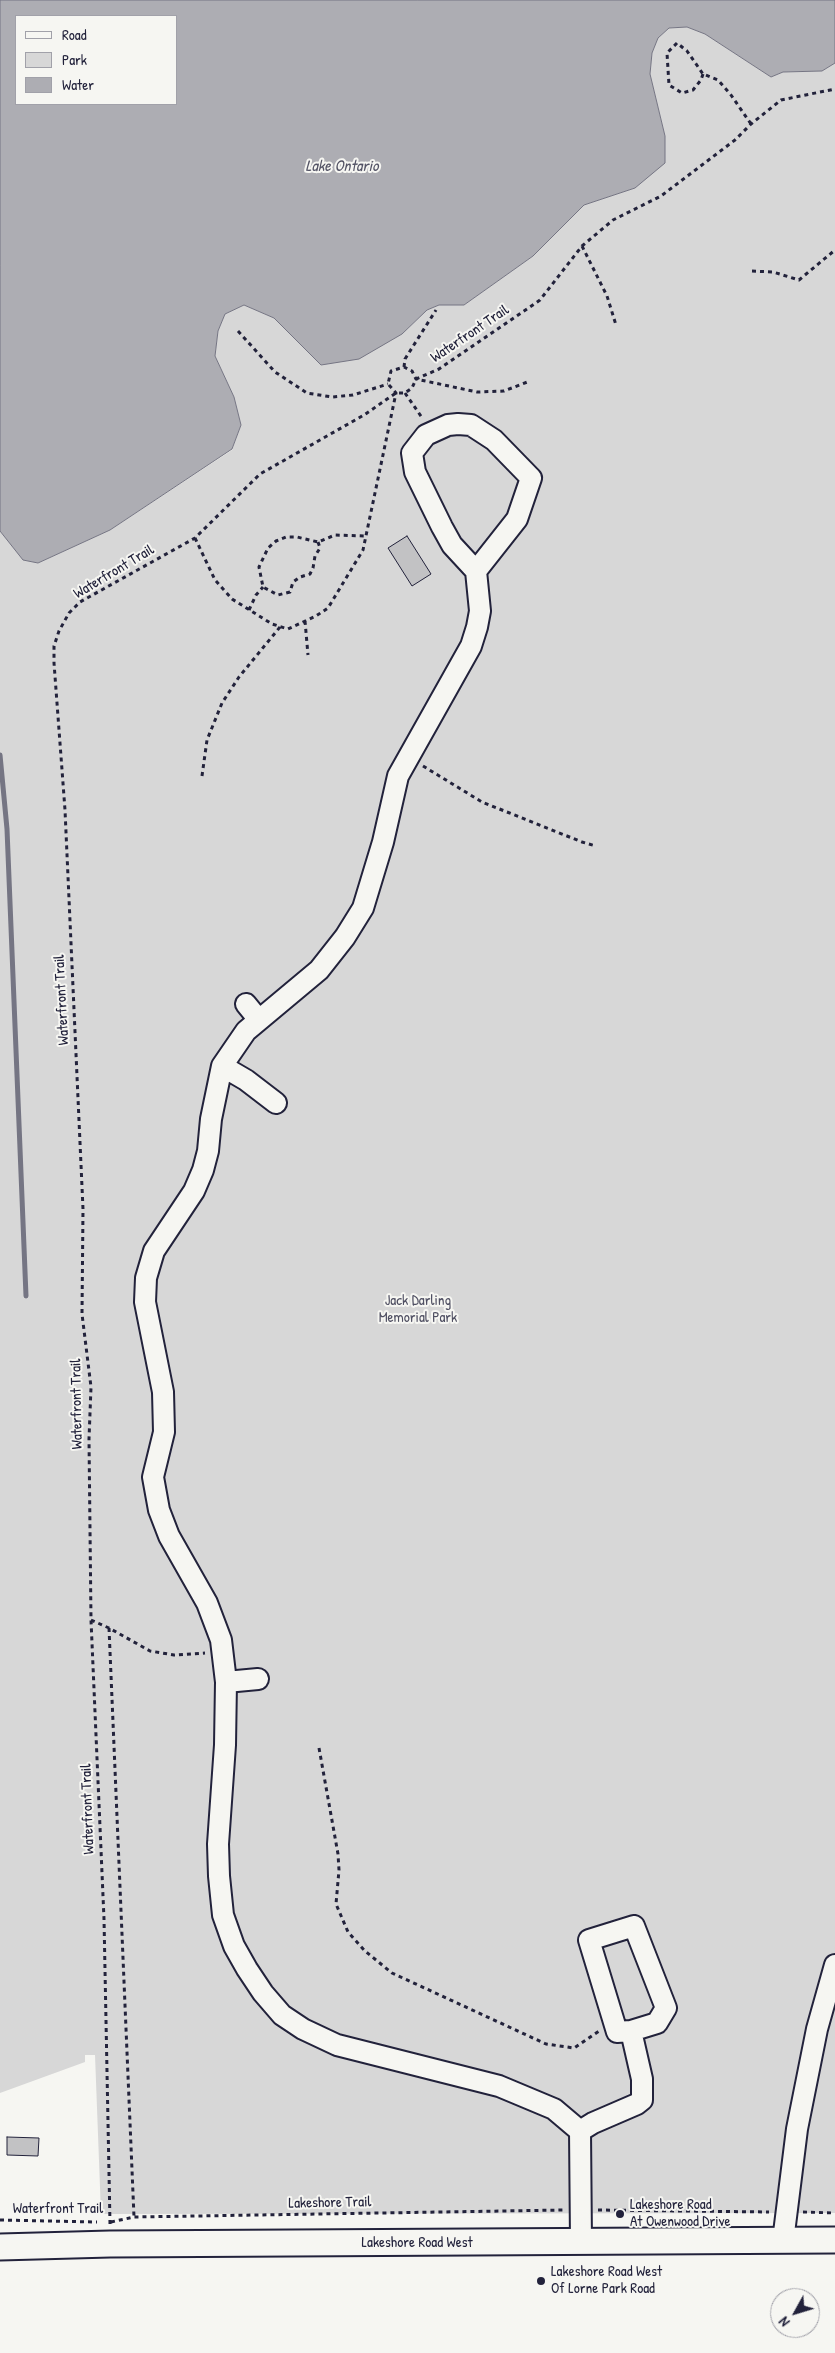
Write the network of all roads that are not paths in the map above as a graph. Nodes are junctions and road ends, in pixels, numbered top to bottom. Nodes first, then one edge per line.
1 (476, 571) junction
2 (246, 1004) dead end
3 (259, 1020) junction
4 (222, 1066) junction
5 (276, 1103) dead end
6 (258, 1679) dead end
7 (226, 1682) junction
8 (835, 1965) edge
9 (631, 2031) junction
10 (580, 2132) junction
11 (835, 2240) edge
12 (783, 2241) junction
13 (581, 2242) junction
14 (0, 2248) edge

1 - 1 lane
1 - 3 lane
2 - 3 lane
3 - 4 lane
4 - 5 lane
4 - 7 lane
6 - 7 lane
7 - 10 lane
8 - 12 lane
9 - 9 lane
9 - 10 lane
10 - 13 lane
11 - 12 main road, Lakeshore Road West
12 - 13 main road, Lakeshore Road West
13 - 14 main road, Lakeshore Road West

